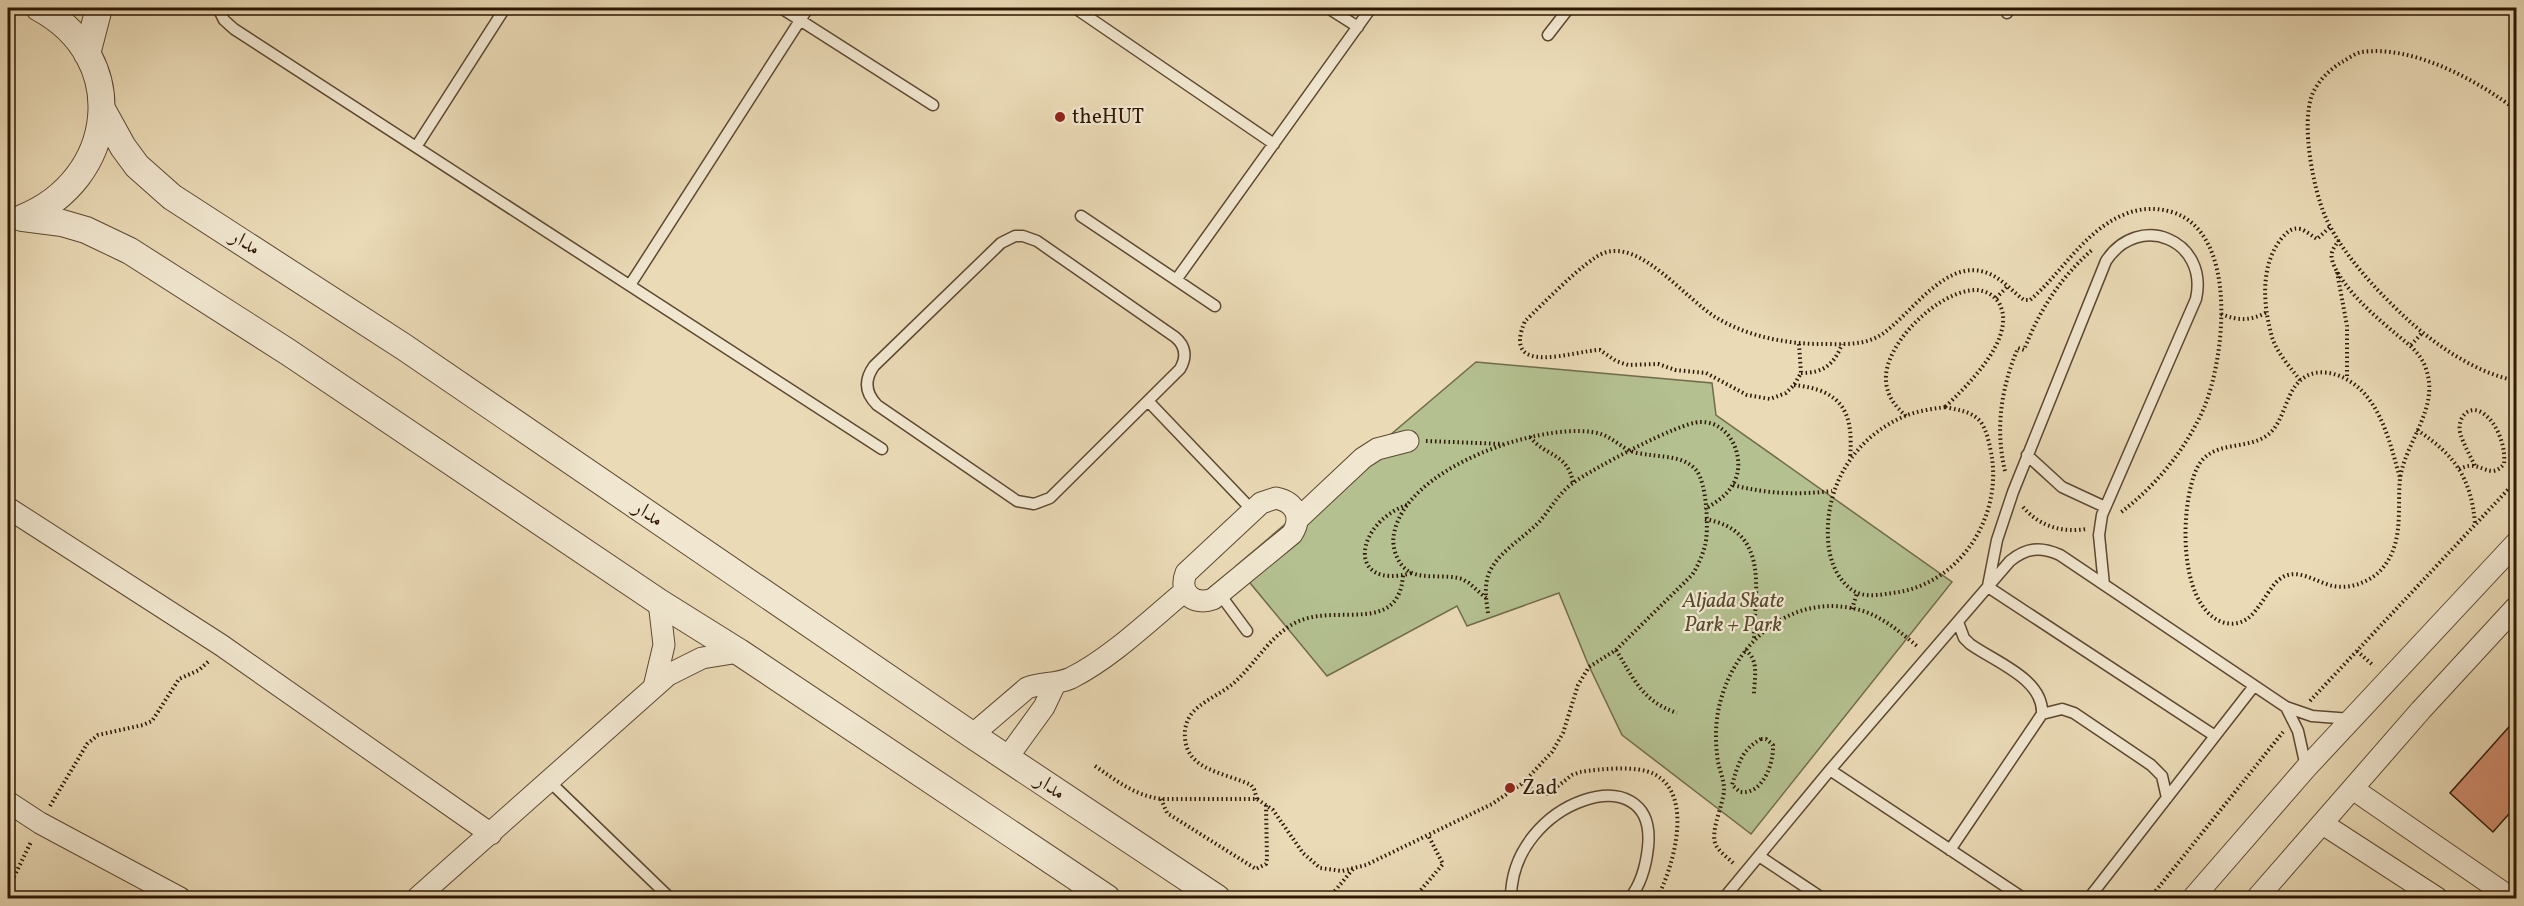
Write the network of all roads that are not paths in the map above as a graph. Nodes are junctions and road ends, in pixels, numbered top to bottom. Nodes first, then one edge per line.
1 (39, 8) edge
2 (99, 8) edge
3 (218, 8) edge
4 (505, 8) edge
5 (781, 8) edge
6 (808, 8) edge
7 (1075, 8) edge
8 (1328, 8) edge
9 (1371, 8) edge
10 (1569, 8) edge
11 (800, 20) junction
12 (1358, 27) junction
13 (1548, 35) dead end
14 (87, 54) junction
15 (933, 105) dead end
16 (102, 109) junction
17 (1274, 144) junction
18 (416, 147) junction
19 (1081, 216) dead end
20 (15, 220) edge
21 (1176, 280) junction
22 (630, 285) junction
23 (1215, 306) dead end
24 (1148, 401) junction
25 (1408, 441) road end
26 (882, 449) dead end
27 (2027, 455) junction
28 (2105, 507) junction
29 (8, 508) edge
30 (1253, 511) junction
31 (1298, 519) junction
32 (2517, 543) edge
33 (2104, 585) junction
34 (1988, 587) junction
35 (1185, 591) junction
36 (1219, 594) junction
37 (659, 602) junction
38 (2517, 607) edge
39 (1958, 622) junction
40 (1247, 631) dead end
41 (739, 652) junction
42 (1055, 684) junction
43 (2254, 686) junction
44 (654, 687) junction
45 (2042, 714) junction
46 (2296, 716) junction
47 (2351, 719) junction
48 (972, 735) junction
49 (2215, 736) junction
50 (1007, 758) junction
51 (2306, 768) junction
52 (1830, 770) junction
53 (549, 781) junction
54 (2353, 789) junction
55 (2167, 798) junction
56 (8, 802) edge
57 (2323, 824) junction
58 (491, 834) junction
59 (1950, 850) junction
60 (1759, 856) junction
61 (1632, 897) edge
62 (180, 898) edge
63 (417, 898) edge
64 (670, 898) edge
65 (1107, 898) edge
66 (1217, 898) edge
67 (1511, 898) edge
68 (1724, 898) edge
69 (1822, 898) edge
70 (2023, 898) edge
71 (2089, 898) edge
72 (2193, 898) edge
73 (2257, 898) edge
74 (2437, 898) edge
75 (2511, 898) edge

1 - 14 street
2 - 14 street
3 - 18 lane
4 - 18 lane
5 - 11 lane
6 - 11 lane
7 - 17 lane
8 - 12 lane
9 - 12 lane
10 - 13 lane
11 - 15 lane
11 - 22 lane
12 - 17 lane
14 - 16 street
16 - 20 street
16 - 48 street, مدار
17 - 21 lane
18 - 22 lane
19 - 21 lane
20 - 37 street
21 - 23 lane
22 - 26 lane
24 - 24 lane
24 - 30 lane
25 - 31 street
27 - 28 lane
27 - 28 lane
27 - 34 lane
28 - 33 lane
29 - 58 street
30 - 31 street
30 - 35 street
31 - 36 street
32 - 47 street
33 - 34 lane
33 - 43 lane
34 - 39 lane
34 - 49 lane
35 - 36 street
35 - 42 street
36 - 40 lane
37 - 41 street
37 - 44 street
38 - 54 street
39 - 45 lane
39 - 52 lane
41 - 44 street
41 - 65 street
42 - 48 street
42 - 50 street
43 - 46 lane
43 - 49 lane
44 - 53 street
45 - 55 lane
45 - 59 lane
46 - 47 lane
46 - 51 lane
47 - 51 street
48 - 50 street, مدار
49 - 55 lane
50 - 66 street, مدار
51 - 72 street
52 - 59 lane
52 - 60 lane
53 - 58 street
53 - 64 lane
54 - 57 street
54 - 75 street
55 - 71 lane
56 - 62 street
57 - 73 street
57 - 74 street
58 - 63 street
59 - 70 lane
60 - 68 lane
60 - 69 lane
61 - 67 lane

